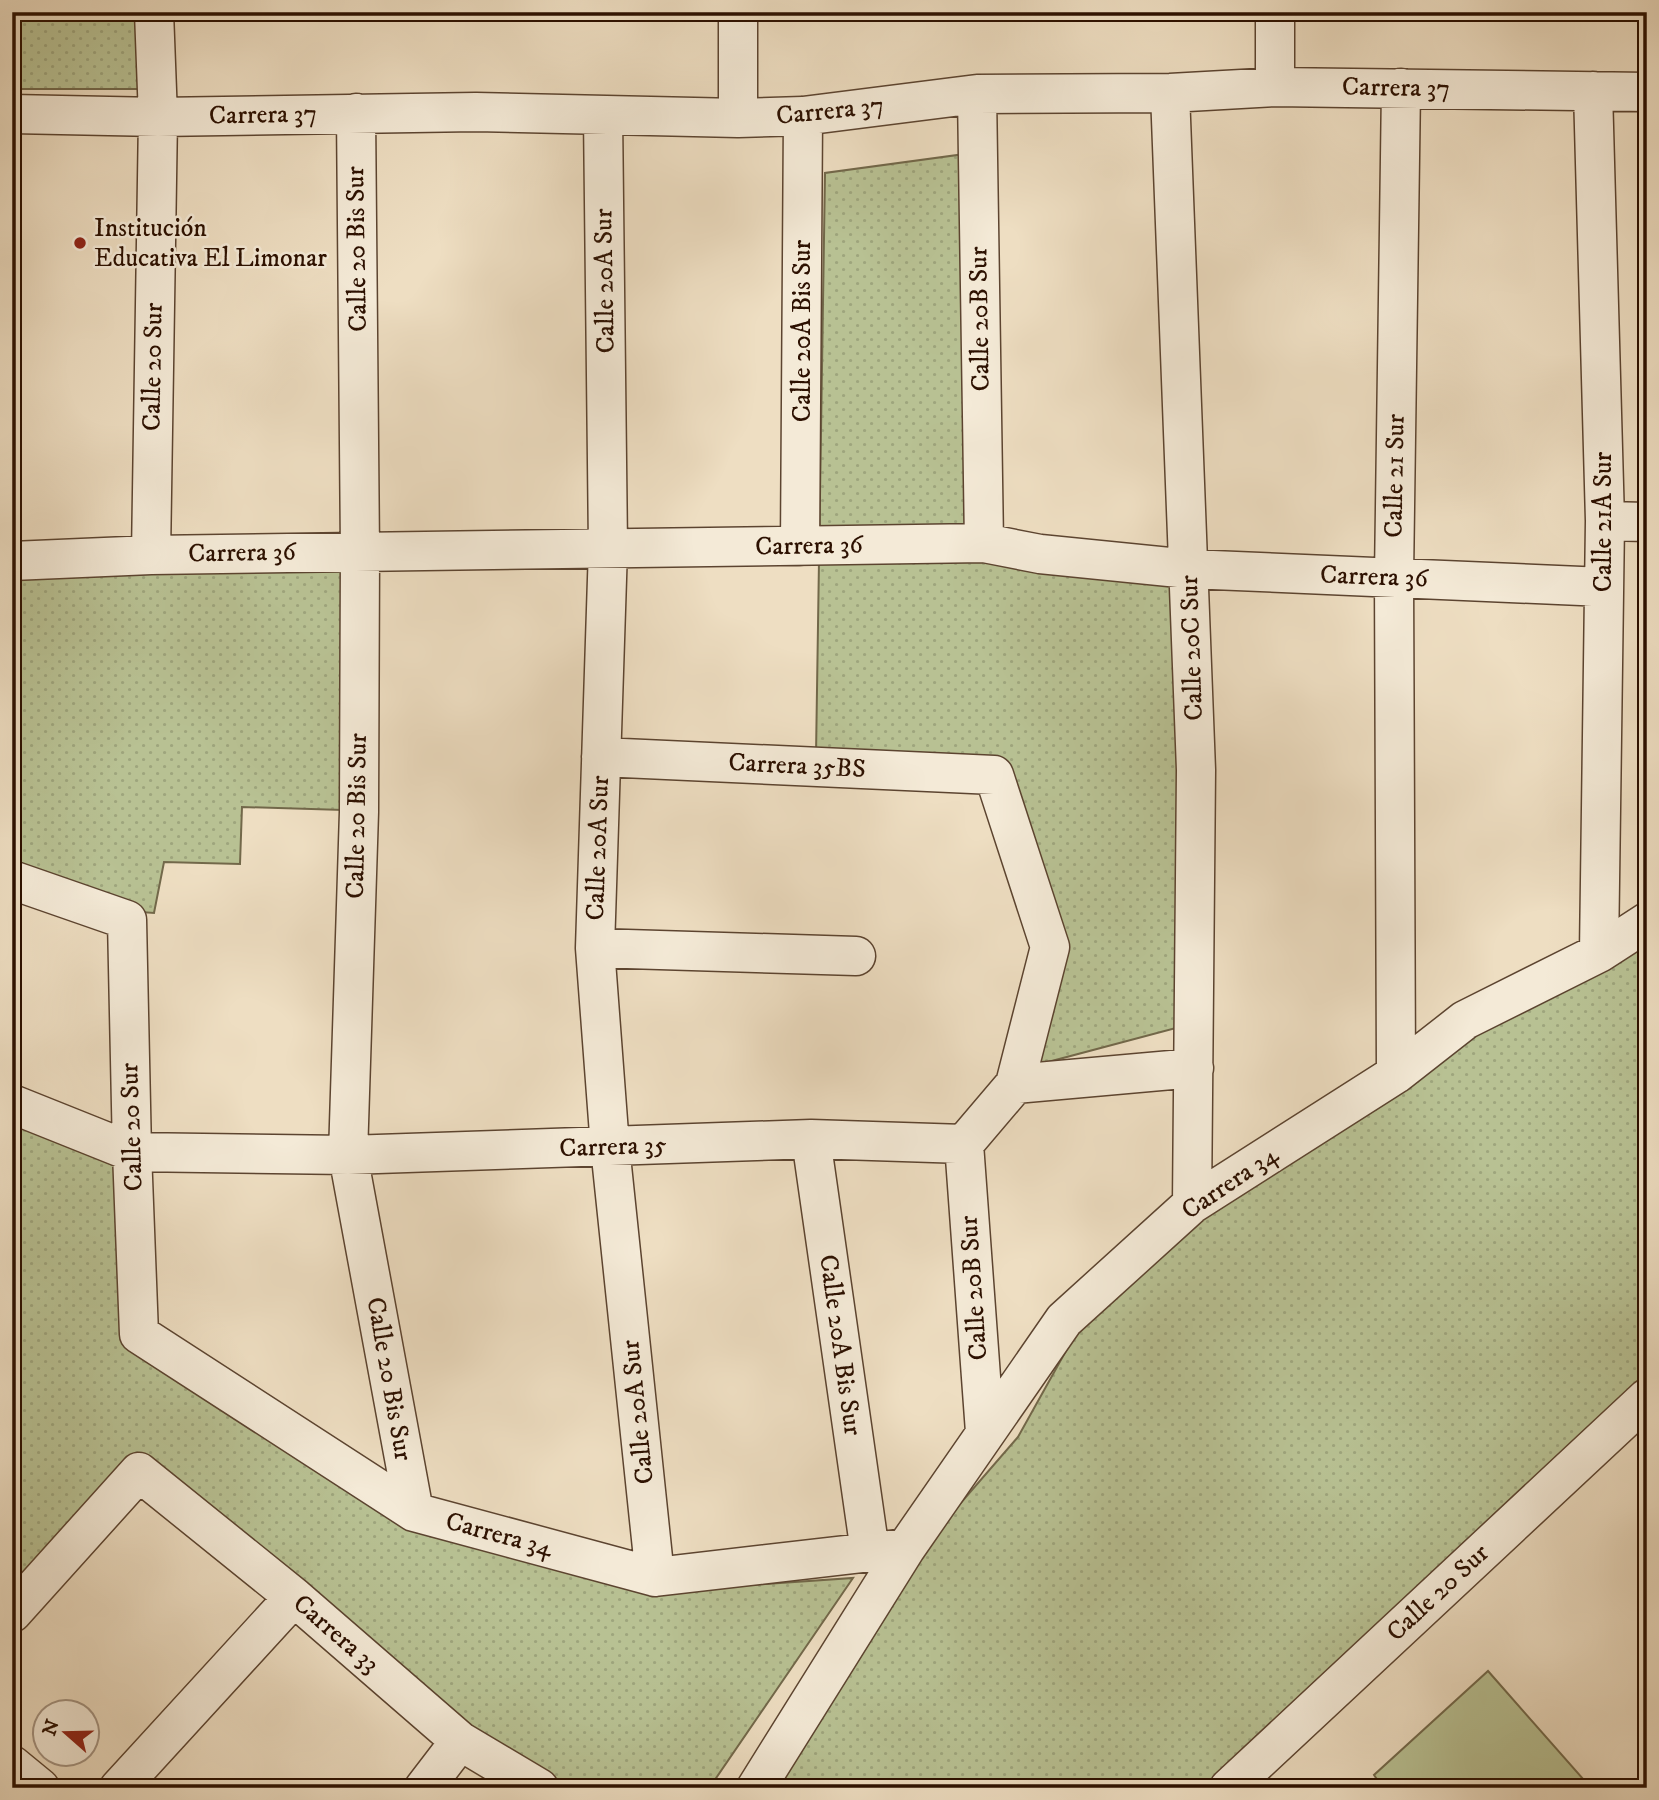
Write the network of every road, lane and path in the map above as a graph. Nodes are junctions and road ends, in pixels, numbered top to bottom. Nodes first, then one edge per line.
1 (154, 12) edge
2 (738, 12) edge
3 (1275, 12) edge
4 (1275, 87) junction
5 (1401, 88) junction
6 (1593, 91) junction
7 (1647, 92) edge
8 (1170, 93) junction
9 (977, 94) junction
10 (356, 113) junction
11 (12, 114) edge
12 (603, 115) junction
13 (803, 116) junction
14 (158, 117) junction
15 (738, 118) junction
16 (1605, 521) junction
17 (1647, 522) edge
18 (984, 543) junction
19 (800, 546) junction
20 (608, 548) junction
21 (360, 552) junction
22 (150, 555) junction
23 (12, 561) edge
24 (1189, 569) junction
25 (1394, 577) junction
26 (1604, 587) junction
27 (601, 757) junction
28 (12, 880) edge
29 (1647, 922) edge
30 (595, 948) junction
31 (1599, 953) junction
32 (856, 957) dead end
33 (1194, 1068) junction
34 (1396, 1074) junction
35 (1015, 1084) junction
36 (12, 1104) edge
37 (811, 1139) junction
38 (964, 1144) junction
39 (610, 1147) junction
40 (132, 1152) junction
41 (348, 1155) junction
42 (1192, 1204) junction
43 (139, 1334) joint
44 (1647, 1398) edge
45 (985, 1433) junction
46 (414, 1512) junction
47 (888, 1550) junction
48 (655, 1577) junction
49 (294, 1597) junction
50 (12, 1613) edge
51 (460, 1741) junction
52 (12, 1765) edge
53 (40, 1788) edge
54 (119, 1788) edge
55 (424, 1788) edge
56 (539, 1788) edge
57 (756, 1788) edge
58 (1229, 1788) edge

1 - 14 street, Calle 20 Sur
2 - 15 street
3 - 4 street
4 - 5 street, Carrera 37
4 - 8 street, Carrera 37
5 - 6 street, Carrera 37
5 - 25 street, Calle 21 Sur
6 - 7 street, Carrera 37
6 - 16 street, Calle 21A Sur
8 - 9 street, Carrera 37
8 - 24 street, Calle 20C Sur
9 - 13 street, Carrera 37
9 - 18 street, Calle 20B Sur
10 - 12 street, Carrera 37
10 - 14 street, Carrera 37
10 - 21 street, Calle 20 Bis Sur
11 - 14 street, Carrera 37
12 - 15 street, Carrera 37
12 - 20 street, Calle 20A Sur
13 - 15 street, Carrera 37
13 - 19 street, Calle 20A Bis Sur
14 - 22 street, Calle 20 Sur
16 - 17 street
16 - 26 street, Calle 21A Sur
18 - 19 street, Carrera 36
18 - 24 street, Carrera 36
19 - 20 street, Carrera 36
20 - 21 street, Carrera 36
20 - 27 street, Calle 20A Sur
21 - 22 street, Carrera 36
21 - 41 street, Calle 20 Bis Sur
22 - 23 street, Carrera 36
24 - 25 street, Carrera 36
24 - 33 street, Calle 20C Sur
25 - 26 street, Carrera 36
25 - 34 street, Calle 21 Sur
26 - 31 street, Calle 21A Sur
27 - 30 street, Calle 20A Sur
27 - 35 street, Carrera 35BS
28 - 40 street, Calle 20 Sur
29 - 31 street, Carrera 34
30 - 32 street
30 - 39 street, Calle 20A Sur
31 - 34 street, Carrera 34
33 - 35 street
33 - 42 street, Calle 20C Sur
34 - 42 street, Carrera 34
35 - 38 street
36 - 40 street, Carrera 35
37 - 38 street, Carrera 35
37 - 39 street, Carrera 35
37 - 47 street, Calle 20A Bis Sur
38 - 45 street, Calle 20B Sur
39 - 41 street, Carrera 35
39 - 48 street, Calle 20A Sur
40 - 41 street, Carrera 35
40 - 43 street, Calle 20 Sur
41 - 46 street, Calle 20 Bis Sur
42 - 45 street, Carrera 34
43 - 46 street, Carrera 34
44 - 58 street, Calle 20 Sur
45 - 47 street, Carrera 34
46 - 48 street, Carrera 34
47 - 48 street, Carrera 34
47 - 57 street, Carrera 34
49 - 50 street, Carrera 33
49 - 51 street, Carrera 33
49 - 54 street
51 - 55 street
51 - 56 street, Carrera 33
52 - 53 street

